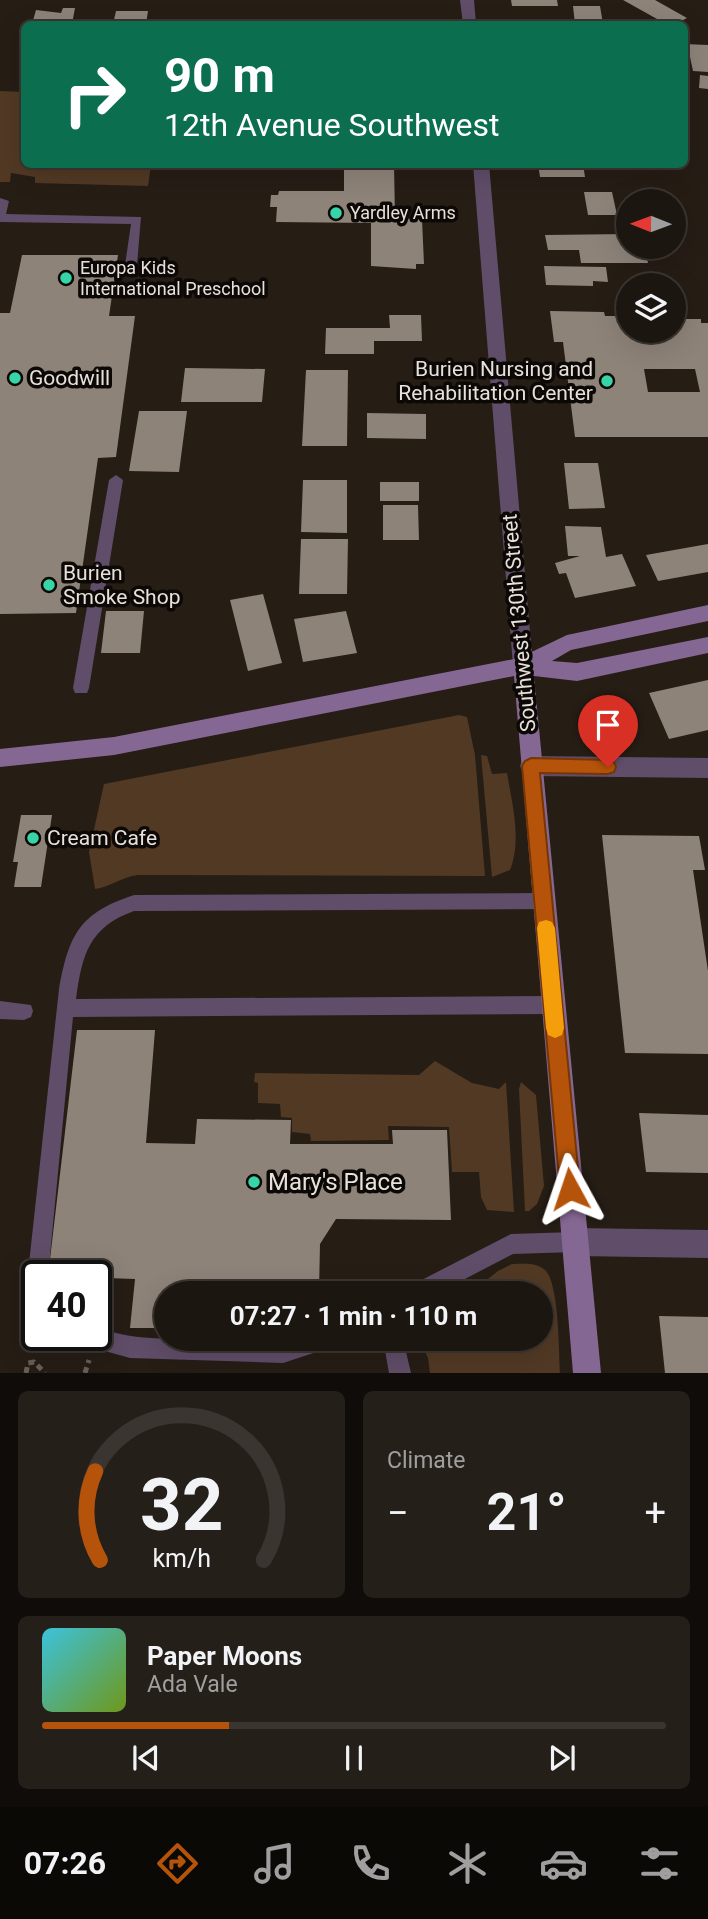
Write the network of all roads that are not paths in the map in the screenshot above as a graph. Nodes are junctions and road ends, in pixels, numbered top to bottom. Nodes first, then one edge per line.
1 (467, 0) edge
2 (470, 21) edge
3 (481, 168) edge
4 (3, 201) dead end
5 (0, 217) edge
6 (131, 265) dead end
7 (116, 480) dead end
8 (708, 613) edge
9 (708, 645) edge
10 (523, 666) junction
11 (81, 688) dead end
12 (0, 758) edge
13 (531, 766) junction
14 (708, 768) edge
15 (543, 901) junction
16 (553, 1005) junction
17 (65, 1008) junction
18 (0, 1010) edge
19 (23, 1011) dead end
20 (575, 1242) junction
21 (708, 1244) edge
22 (39, 1260) edge
23 (440, 1281) edge
24 (112, 1343) edge
25 (154, 1348) edge
26 (252, 1351) edge
27 (286, 1351) edge
28 (395, 1351) edge
29 (400, 1373) edge
30 (587, 1373) edge

1 - 2 street
3 - 10 street, Southwest 130th Street
4 - 5 lane
5 - 6 lane
7 - 11 lane
8 - 10 main road
9 - 10 main road
10 - 12 main road
10 - 13 main road, Southwest 130th Street
13 - 14 street
13 - 15 main road, Southwest 130th Street
15 - 16 main road, Southwest 130th Street
15 - 17 lane
16 - 17 lane
16 - 20 main road, Southwest 130th Street
17 - 22 lane
18 - 19 lane
20 - 21 street
20 - 23 lane
20 - 30 main road, Southwest 130th Street
24 - 25 lane
26 - 27 lane
28 - 29 lane

